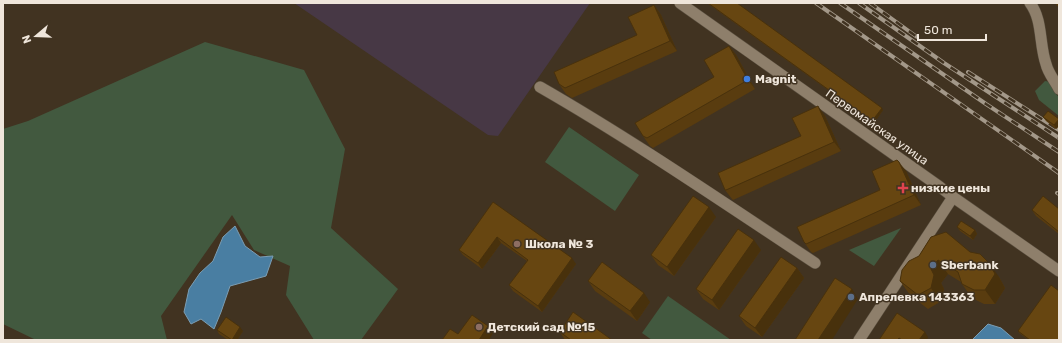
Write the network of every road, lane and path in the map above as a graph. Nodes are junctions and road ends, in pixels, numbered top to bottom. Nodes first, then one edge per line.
1 (680, 3) edge
2 (1030, 3) edge
3 (540, 86) dead end
4 (1059, 89) edge
5 (953, 198) junction
6 (815, 263) dead end
7 (1059, 271) edge
8 (861, 339) edge

1 - 5 street, Первомайская улица
2 - 4 street
3 - 6 street
5 - 7 street, Первомайская улица
5 - 8 street

